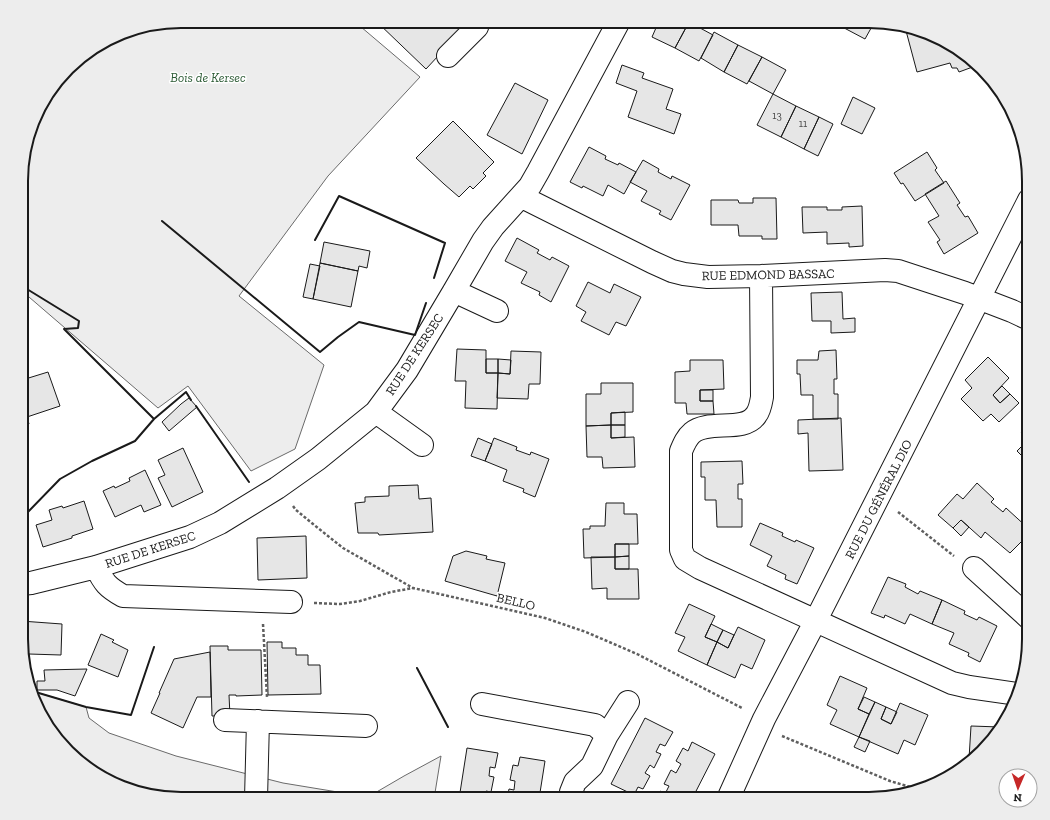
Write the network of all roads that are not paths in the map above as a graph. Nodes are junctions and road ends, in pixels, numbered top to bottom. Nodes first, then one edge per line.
1 (476, 28) edge
2 (615, 28) edge
3 (448, 56) dead end
4 (523, 194) junction
5 (1022, 214) edge
6 (761, 276) junction
7 (454, 292) junction
8 (980, 299) junction
9 (497, 311) dead end
10 (1022, 315) edge
11 (376, 412) junction
12 (422, 444) dead end
13 (96, 567) junction
14 (974, 568) road end
15 (28, 583) edge
16 (291, 602) road end
17 (1022, 612) edge
18 (816, 620) junction
19 (1012, 693) edge
20 (628, 702) dead end
21 (482, 704) dead end
22 (225, 720) dead end
23 (263, 721) junction
24 (366, 726) dead end
25 (607, 735) junction
26 (257, 792) edge
27 (571, 792) edge
28 (731, 792) edge

1 - 3 street
2 - 4 street, RUE DE KERSEC
4 - 6 street, RUE EDMOND BASSAC
4 - 7 street, RUE DE KERSEC
5 - 8 street, RUE DU GÉNÉRAL DIO
6 - 8 street, RUE EDMOND BASSAC
6 - 18 street
7 - 9 street
7 - 11 street, RUE DE KERSEC
8 - 10 street, RUE EDMOND BASSAC
8 - 18 street, RUE DU GÉNÉRAL DIO
11 - 12 street
11 - 13 street, RUE DE KERSEC
13 - 15 street, RUE DE KERSEC
13 - 16 street, RUE DE KERSEC
14 - 17 street
18 - 19 street
18 - 28 street, RUE DU GÉNÉRAL DIO
20 - 25 street
21 - 25 street
22 - 23 street
23 - 24 street
23 - 26 street
25 - 27 street

